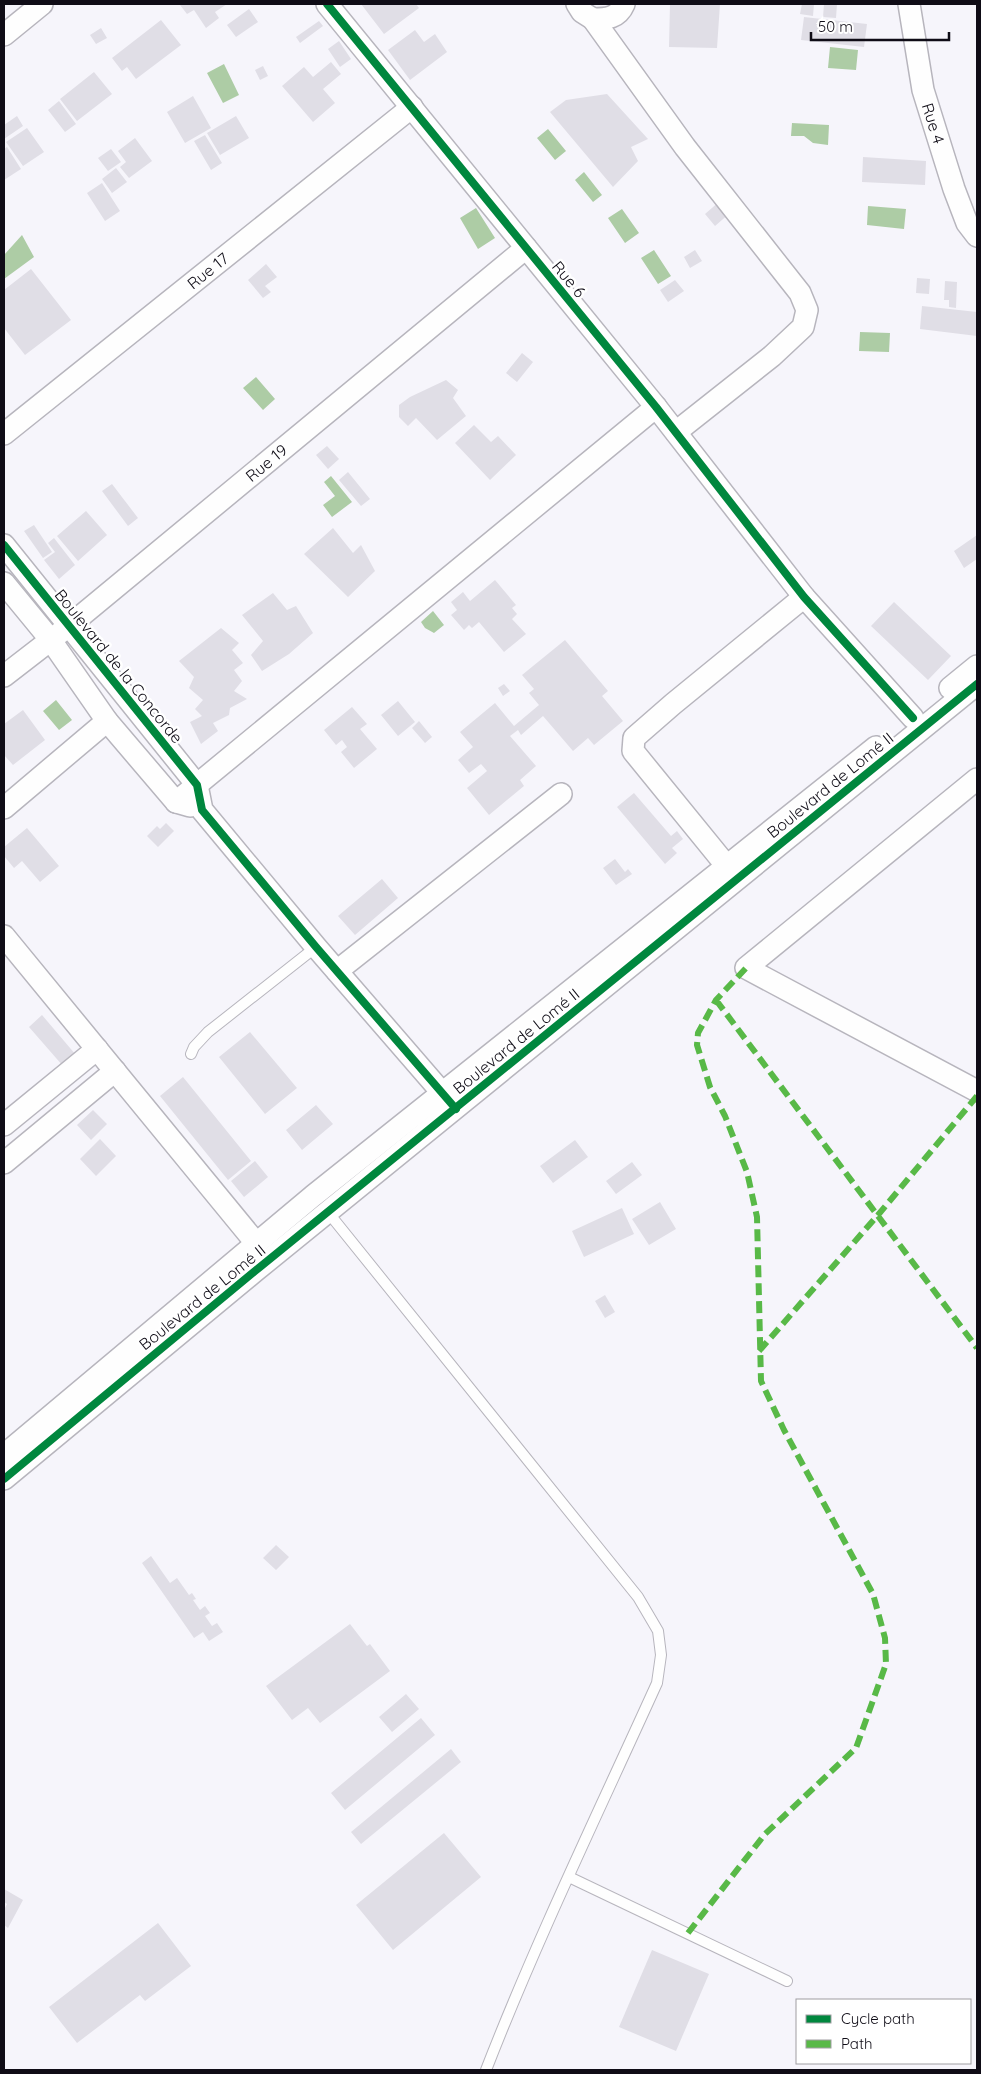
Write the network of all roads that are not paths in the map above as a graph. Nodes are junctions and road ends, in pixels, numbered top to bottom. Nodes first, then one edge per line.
1 (42, 4) edge
2 (327, 4) edge
3 (577, 4) edge
4 (624, 4) edge
5 (909, 4) edge
6 (593, 19) junction
7 (4, 35) edge
8 (412, 107) junction
9 (977, 236) edge
10 (526, 248) junction
11 (656, 407) junction
12 (676, 432) junction
13 (4, 434) edge
14 (4, 545) edge
15 (4, 582) edge
16 (804, 597) junction
17 (70, 625) junction
18 (50, 639) junction
19 (977, 666) edge
20 (4, 676) edge
21 (977, 684) edge
22 (913, 718) junction
23 (107, 721) junction
24 (977, 779) edge
25 (197, 785) junction
26 (561, 794) dead end
27 (176, 802) junction
28 (4, 808) edge
29 (202, 810) junction
30 (731, 872) junction
31 (4, 936) edge
32 (316, 947) junction
33 (337, 971) junction
34 (96, 1049) junction
35 (191, 1054) dead end
36 (115, 1071) junction
37 (977, 1091) edge
38 (442, 1093) junction
39 (456, 1109) junction
40 (4, 1124) edge
41 (4, 1163) edge
42 (313, 1196) junction
43 (329, 1212) junction
44 (256, 1243) junction
45 (4, 1455) edge
46 (4, 1479) edge
47 (569, 1877) junction
48 (787, 1980) dead end
49 (486, 2070) edge

1 - 7 street
2 - 8 street, Rue 6
3 - 6 street
4 - 6 street
5 - 9 street, Rue 4
6 - 12 street
8 - 10 street, Rue 6
8 - 13 street, Rue 17
10 - 11 street, Rue 6
10 - 17 street, Rue 19
11 - 12 street, Rue 6
11 - 25 street
12 - 16 street, Rue 6
14 - 17 street, Boulevard de la Concorde
15 - 18 street
16 - 22 street, Rue 6
16 - 30 street
17 - 18 street, Rue 19
17 - 25 street, Boulevard de la Concorde
18 - 20 street, Rue 19
18 - 23 street
19 - 22 street, Boulevard de Lomé II
21 - 30 street, Boulevard de Lomé II
22 - 30 street, Boulevard de Lomé II
23 - 27 street
23 - 28 street
24 - 37 street
25 - 27 street
25 - 29 street, Boulevard de la Concorde
26 - 33 street
27 - 29 street
29 - 32 street
30 - 38 street, Boulevard de Lomé II
30 - 39 street, Boulevard de Lomé II
31 - 34 street
32 - 33 street
32 - 35 lane
33 - 38 street
34 - 36 street
34 - 40 street
36 - 41 street
36 - 44 street
38 - 39 street
38 - 42 street, Boulevard de Lomé II
39 - 43 street, Boulevard de Lomé II
42 - 43 lane
42 - 44 street, Boulevard de Lomé II
43 - 46 street, Boulevard de Lomé II
43 - 47 lane
44 - 45 street, Boulevard de Lomé II
47 - 48 lane
47 - 49 lane

